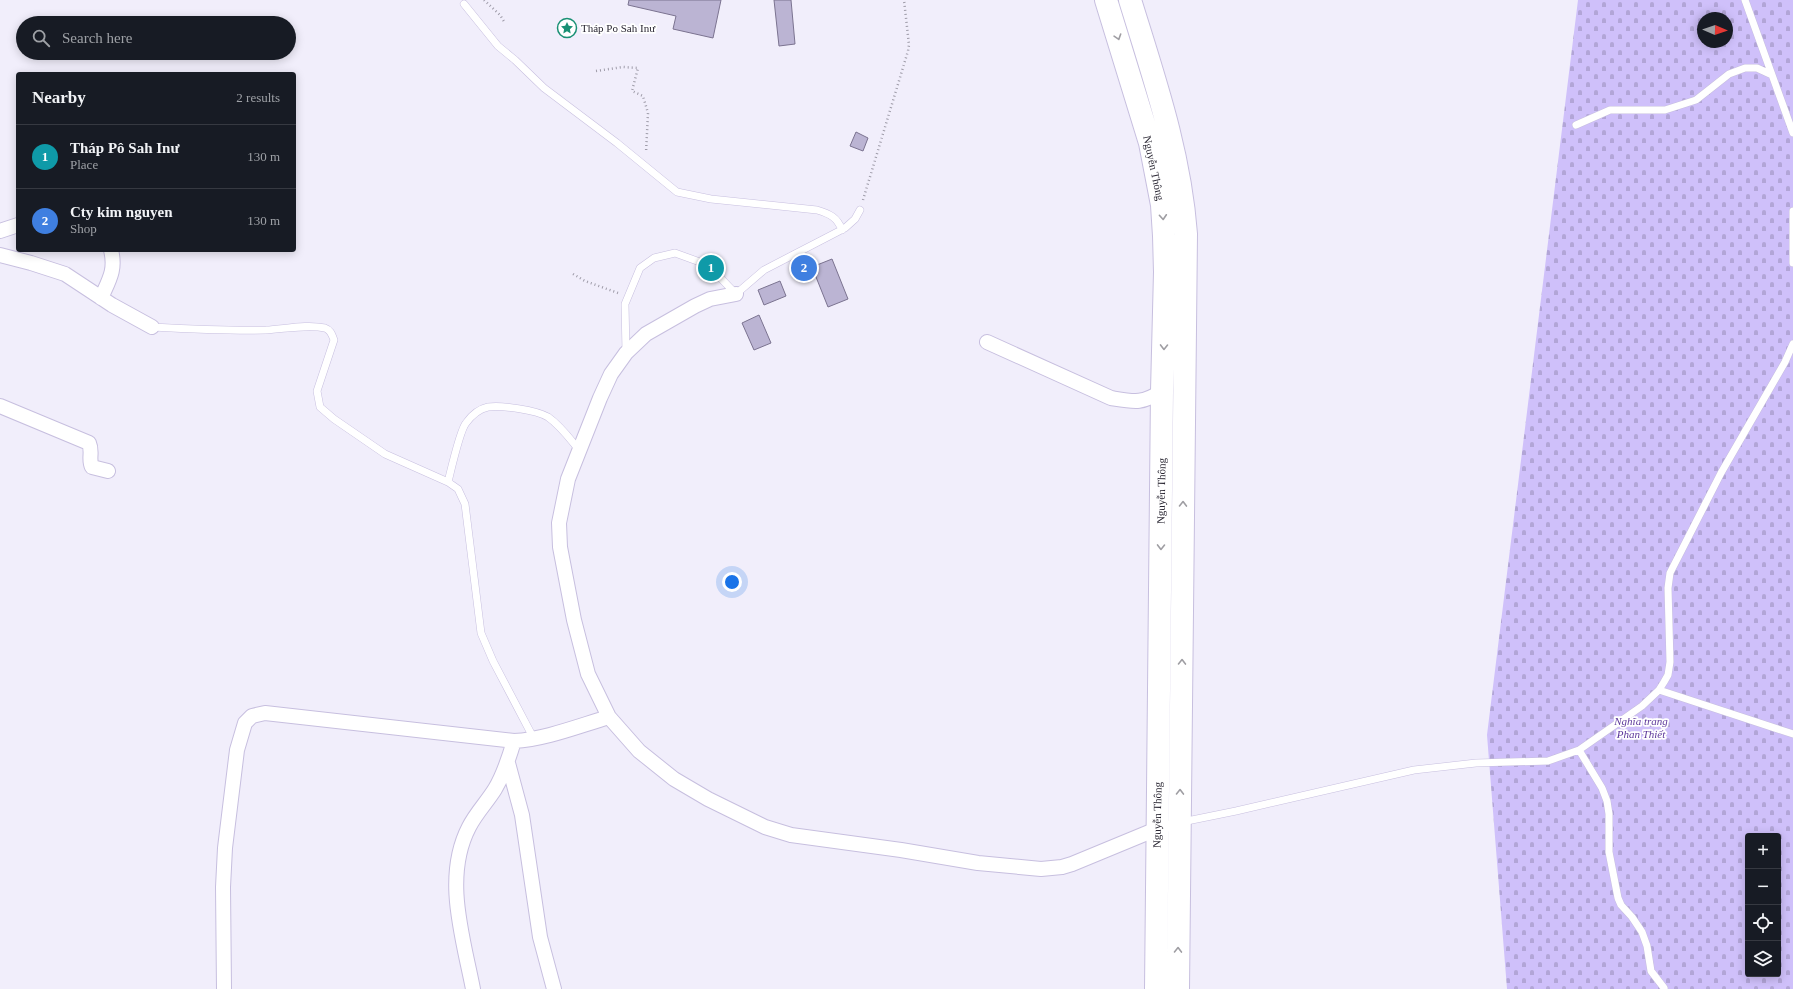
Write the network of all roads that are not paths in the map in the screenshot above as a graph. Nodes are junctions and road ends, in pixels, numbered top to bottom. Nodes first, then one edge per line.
1 (1106, 0) edge
2 (1130, 0) edge
3 (1745, 0) edge
4 (464, 4) dead end
5 (1770, 74) junction
6 (1576, 125) dead end
7 (1793, 133) edge
8 (860, 210) road end
9 (1793, 211) edge
10 (16, 226) edge
11 (842, 230) junction
12 (0, 231) edge
13 (112, 252) edge
14 (0, 255) edge
15 (1793, 264) edge
16 (736, 294) junction
17 (101, 298) junction
18 (152, 326) joint
19 (987, 342) dead end
20 (1793, 344) edge
21 (626, 353) junction
22 (1162, 391) junction
23 (0, 406) edge
24 (580, 451) junction
25 (108, 471) dead end
26 (448, 482) junction
27 (1659, 690) junction
28 (609, 717) junction
29 (1793, 734) edge
30 (534, 739) junction
31 (514, 741) junction
32 (1579, 750) junction
33 (508, 763) junction
34 (1180, 822) junction
35 (1157, 828) junction
36 (1664, 988) dead end
37 (224, 989) edge
38 (473, 989) edge
39 (554, 989) edge
40 (1156, 989) edge
41 (1178, 989) edge

1 -> 22 main road, Nguyễn Thông
34 -> 2 main road, Nguyễn Thông
3 - 5 lane
4 - 11 lane
5 - 6 lane
5 - 7 lane
8 - 11 lane
9 - 15 lane
10 - 12 street
11 - 16 lane
13 - 17 street
14 - 17 street
16 - 21 street
16 - 21 lane
17 - 18 street
18 - 26 lane
19 - 22 street
20 - 27 lane
21 - 24 street
22 -> 35 main road, Nguyễn Thông
23 - 25 street
24 - 26 lane
24 - 28 street
26 - 30 lane
27 - 29 lane
27 - 32 lane
28 - 30 street
28 - 35 street
30 - 31 street
31 - 33 street
31 - 37 street
32 - 34 lane
32 - 36 lane
33 - 38 street
33 - 39 street
34 - 35 street
41 -> 34 main road, Nguyễn Thông
35 - 40 main road, Nguyễn Thông

